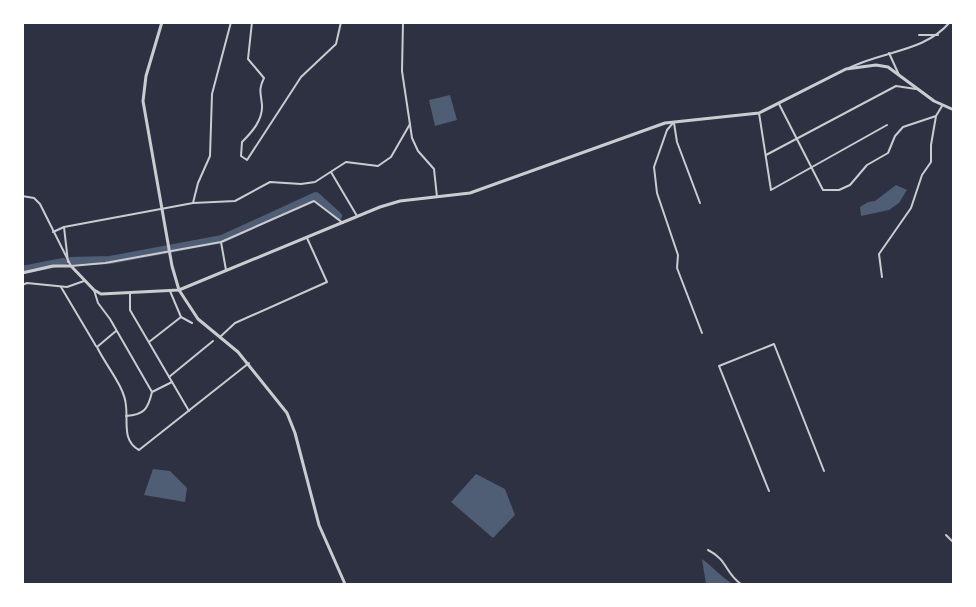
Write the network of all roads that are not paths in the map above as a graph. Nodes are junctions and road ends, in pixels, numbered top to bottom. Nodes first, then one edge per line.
1 (162, 22) edge
2 (231, 22) edge
3 (252, 22) edge
4 (341, 22) edge
5 (403, 22) edge
6 (949, 23) edge
7 (919, 35) dead end
8 (938, 35) junction
9 (889, 53) junction
10 (846, 69) junction
11 (899, 75) junction
12 (917, 89) junction
13 (779, 104) junction
14 (942, 105) junction
15 (954, 110) edge
16 (759, 112) junction
17 (936, 116) junction
18 (674, 122) junction
19 (410, 124) junction
20 (887, 125) dead end
21 (796, 139) junction
22 (766, 155) junction
23 (812, 168) junction
24 (331, 172) junction
25 (22, 196) edge
26 (437, 197) junction
27 (194, 203) junction
28 (700, 203) dead end
29 (162, 208) junction
30 (357, 216) junction
31 (343, 223) junction
32 (64, 227) junction
33 (53, 232) junction
34 (307, 238) junction
35 (221, 242) junction
36 (169, 249) junction
37 (70, 265) junction
38 (226, 270) junction
39 (22, 273) edge
40 (882, 278) dead end
41 (85, 280) junction
42 (22, 285) edge
43 (61, 287) junction
44 (94, 290) junction
45 (178, 290) junction
46 (170, 291) junction
47 (130, 293) junction
48 (181, 316) junction
49 (192, 323) dead end
50 (116, 332) junction
51 (702, 333) dead end
52 (220, 337) junction
53 (213, 341) dead end
54 (149, 342) junction
55 (97, 347) junction
56 (249, 363) junction
57 (169, 377) junction
58 (172, 382) junction
59 (152, 392) junction
60 (189, 411) junction
61 (126, 416) junction
62 (824, 471) dead end
63 (769, 491) dead end
64 (946, 535) dead end
65 (954, 543) edge
66 (708, 550) dead end
67 (345, 585) edge
68 (741, 585) edge

1 - 29 street
2 - 27 street
3 - 4 street
5 - 19 street
6 - 8 street
7 - 8 street
8 - 9 street
9 - 10 street
9 - 11 street
10 - 11 street
10 - 13 street
11 - 12 street
12 - 14 street
12 - 21 street
13 - 16 street
13 - 21 street
14 - 15 street
14 - 17 street
16 - 18 street
16 - 22 street
17 - 23 street
17 - 40 street
18 - 26 street
18 - 28 street
18 - 51 street
19 - 24 street
19 - 26 street
20 - 23 street
21 - 22 street
21 - 23 street
22 - 23 street
24 - 27 street
24 - 30 street
25 - 33 street
26 - 30 street
27 - 29 street
29 - 32 street
29 - 36 street
30 - 31 street
31 - 34 street
31 - 35 street
32 - 33 street
32 - 37 street
33 - 37 street
34 - 38 street
34 - 52 street
35 - 36 street
35 - 38 street
36 - 37 street
36 - 45 street
37 - 39 street
37 - 41 street
38 - 45 street
41 - 43 street
41 - 44 street
42 - 43 street
43 - 55 street
44 - 47 street
44 - 50 street
45 - 46 street
45 - 52 street
46 - 47 street
46 - 48 street
47 - 54 street
48 - 49 street
48 - 54 street
50 - 55 street
50 - 59 street
52 - 56 street
53 - 57 street
54 - 57 street
55 - 61 street
56 - 60 street
56 - 67 street
57 - 58 street
58 - 59 street
58 - 60 street
59 - 61 street
60 - 61 street
62 - 63 street
64 - 65 street
66 - 68 street

